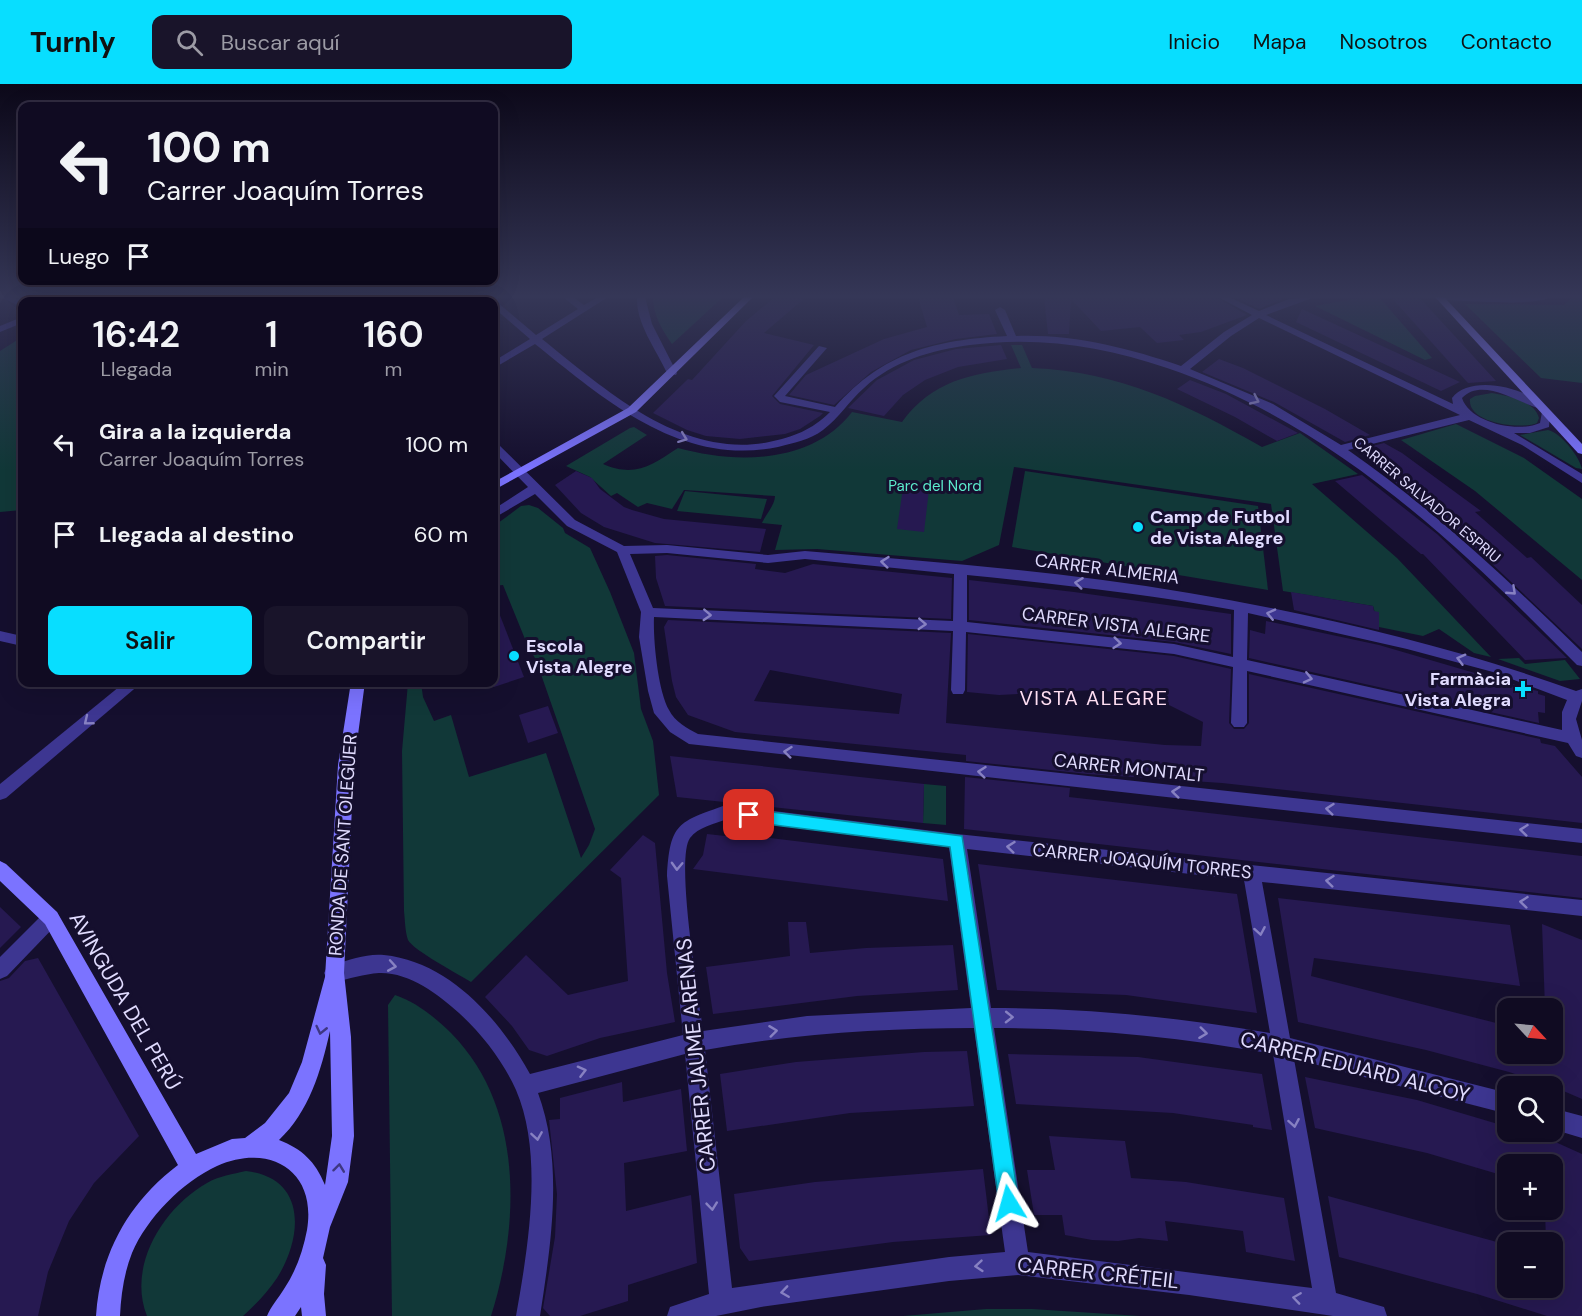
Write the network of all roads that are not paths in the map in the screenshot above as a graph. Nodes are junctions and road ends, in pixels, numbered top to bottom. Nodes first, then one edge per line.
1 (555, 354) edge
2 (663, 354) edge
3 (691, 354) edge
4 (816, 354) edge
5 (921, 354) edge
6 (1136, 354) edge
7 (1201, 354) edge
8 (1342, 354) edge
9 (1492, 354) edge
10 (1184, 369) junction
11 (672, 373) junction
12 (1538, 405) junction
13 (632, 410) junction
14 (839, 411) junction
15 (1546, 414) junction
16 (1471, 416) junction
17 (1486, 424) junction
18 (1342, 448) junction
19 (498, 450) edge
20 (1582, 452) edge
21 (521, 471) junction
22 (1582, 479) edge
23 (498, 485) edge
24 (537, 487) junction
25 (498, 511) edge
26 (622, 550) junction
27 (961, 570) junction
28 (1241, 607) junction
29 (648, 612) junction
30 (959, 626) junction
31 (0, 636) edge
32 (18, 640) edge
33 (1582, 661) edge
34 (1240, 663) junction
35 (131, 687) edge
36 (357, 687) edge
37 (958, 690) dead end
38 (1579, 696) edge
39 (1239, 723) dead end
40 (1571, 738) junction
41 (1582, 752) edge
42 (0, 793) edge
43 (704, 820) joint
44 (1582, 836) edge
45 (957, 841) junction
46 (0, 869) edge
47 (1252, 873) junction
48 (1582, 909) edge
49 (51, 918) junction
50 (0, 970) edge
51 (334, 973) junction
52 (981, 1017) junction
53 (696, 1042) junction
54 (1280, 1046) junction
55 (525, 1086) junction
56 (1497, 1101) edge
57 (1563, 1121) edge
58 (1582, 1127) edge
59 (250, 1147) junction
60 (192, 1168) junction
61 (320, 1223) junction
62 (315, 1249) junction
63 (1018, 1263) junction
64 (722, 1302) junction
65 (1326, 1302) junction
66 (108, 1316) edge
67 (279, 1316) edge
68 (314, 1316) edge
69 (528, 1316) edge
70 (679, 1316) edge
71 (1375, 1316) edge

1 - 13 street, CARRER SALVADOR ESPRIU
2 - 11 street
3 - 11 street
4 - 14 street
5 - 14 street, CARRER SALVADOR ESPRIU
6 - 10 street, CARRER SALVADOR ESPRIU
7 - 10 street
8 - 16 street
9 - 12 street
10 -> 18 street, CARRER SALVADOR ESPRIU
11 - 13 street
12 - 15 street
12 - 16 street
13 -> 14 street, CARRER SALVADOR ESPRIU
13 - 21 street
15 - 17 street
15 - 20 street
16 - 17 street
16 - 18 street
17 - 22 street
18 -> 33 street, CARRER SALVADOR ESPRIU
19 - 21 street
21 - 23 street
21 - 24 street
24 - 25 street
24 - 26 street
27 -> 26 street, CARRER ALMERIA
26 - 29 street
28 -> 27 street, CARRER ALMERIA
27 - 30 street
28 - 34 street
38 -> 28 street, CARRER ALMERIA
29 -> 30 street, CARRER VISTA ALEGRE
44 -> 29 street, CARRER MONTALT
30 -> 34 street, CARRER VISTA ALEGRE
30 - 37 street
31 - 32 street
34 - 39 street
34 -> 40 street, CARRER VISTA ALEGRE
35 -> 42 street
36 - 51 street, RONDA DE SANT OLEGUER
38 - 40 street
40 - 41 street
43 - 45 street, CARRER JOAQUÍM TORRES
43 -> 53 street, CARRER JAUME ARENAS
47 -> 45 street, CARRER JOAQUÍM TORRES
45 - 52 street
46 - 49 street, AVINGUDA DEL PERÚ
48 -> 47 street, CARRER JOAQUÍM TORRES
47 -> 54 street
49 - 50 street
49 - 60 street, AVINGUDA DEL PERÚ
51 -> 55 street
51 -> 59 street, RONDA DE SANT OLEGUER
61 -> 51 street, RONDA DE SANT OLEGUER
53 -> 52 street, CARRER EDUARD ALCOY
52 -> 54 street, CARRER EDUARD ALCOY
52 - 63 street
55 -> 53 street, CARRER EDUARD ALCOY
53 -> 64 street, CARRER JAUME ARENAS
54 - 56 street, CARRER EDUARD ALCOY
54 -> 65 street
55 -> 69 street
57 - 58 street
59 - 60 street
59 - 61 street
60 - 66 street
61 - 62 street
62 - 67 street
62 - 68 street
63 -> 64 street, CARRER CRÉTEIL
65 -> 63 street, CARRER CRÉTEIL
64 - 70 street, CARRER CRÉTEIL
65 - 71 street, CARRER CRÉTEIL

